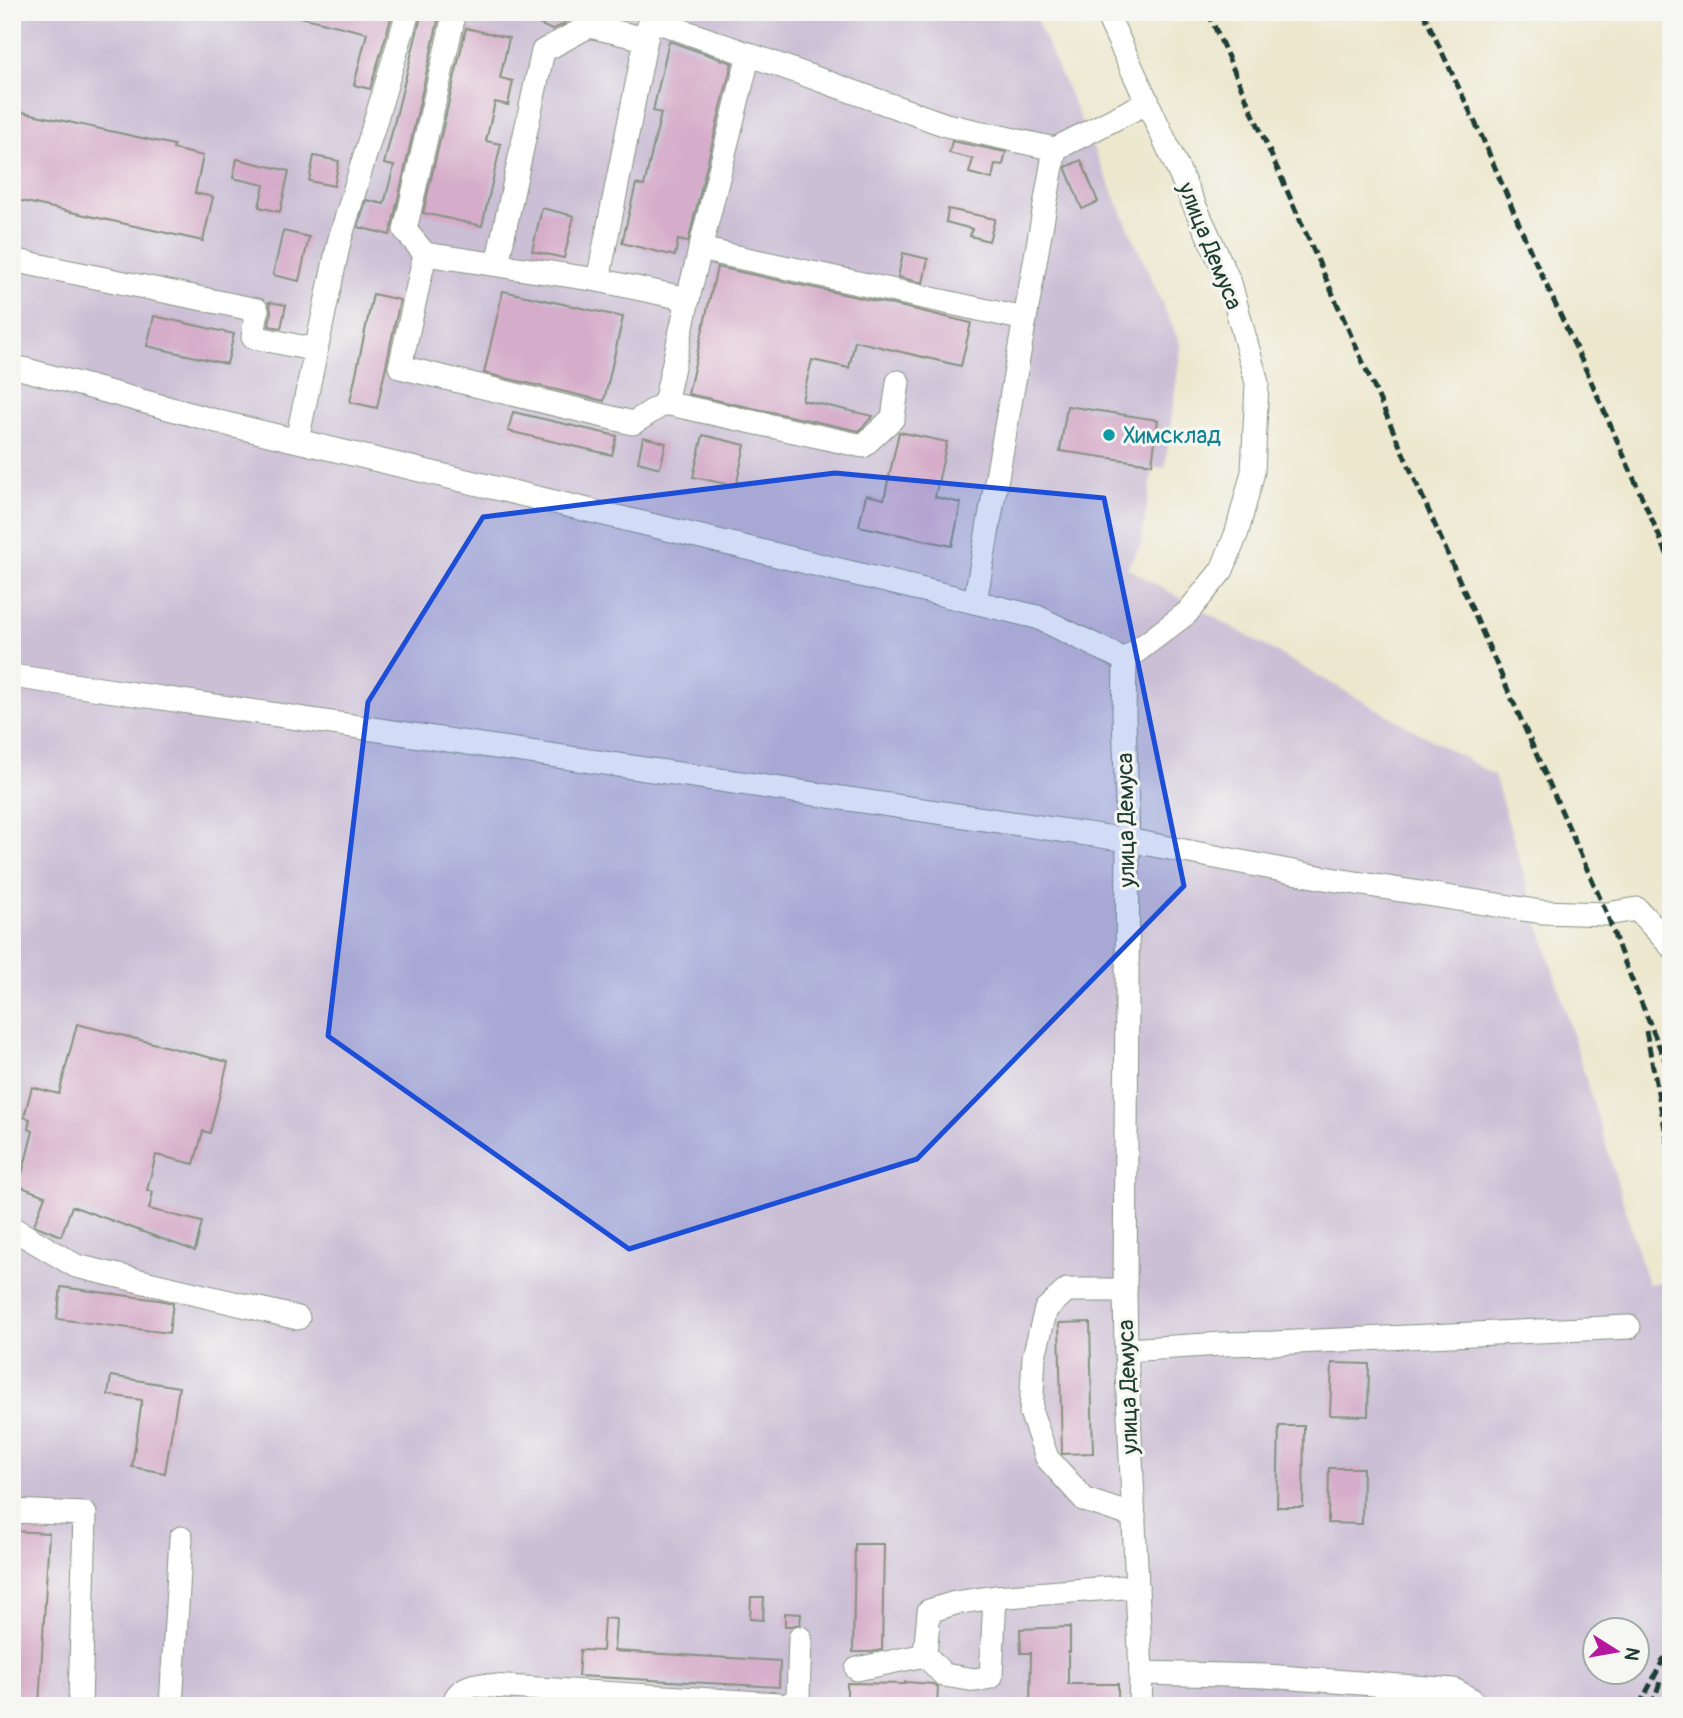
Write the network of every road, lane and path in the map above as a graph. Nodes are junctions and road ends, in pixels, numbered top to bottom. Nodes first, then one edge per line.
1 (408, 12) edge
2 (1106, 12) edge
3 (452, 24) dead end
4 (646, 39) junction
5 (749, 54) junction
6 (1147, 103) junction
7 (1055, 149) junction
8 (700, 248) junction
9 (425, 254) junction
10 (12, 260) edge
11 (497, 264) junction
12 (598, 279) junction
13 (688, 299) junction
14 (1025, 318) junction
15 (316, 350) junction
16 (12, 366) edge
17 (898, 382) dead end
18 (665, 403) junction
19 (297, 440) junction
20 (975, 602) junction
21 (1125, 660) junction
22 (15, 682) edge
23 (1128, 840) junction
24 (1671, 946) edge
25 (12, 1228) edge
26 (1125, 1290) junction
27 (298, 1318) dead end
28 (1629, 1327) dead end
29 (1126, 1350) junction
30 (12, 1511) edge
31 (1134, 1516) junction
32 (180, 1538) dead end
33 (1137, 1586) junction
34 (995, 1597) junction
35 (800, 1638) dead end
36 (925, 1655) junction
37 (857, 1669) dead end
38 (1141, 1673) junction
39 (80, 1706) edge
40 (170, 1706) edge
41 (453, 1706) edge
42 (781, 1706) edge
43 (787, 1706) edge
44 (1140, 1706) edge
45 (1476, 1706) edge

1 - 15 street
2 - 6 street, улица Демуса
3 - 9 street
4 - 5 street
4 - 11 street
4 - 12 street
5 - 7 street
5 - 8 street
6 - 7 street
6 - 21 street, улица Демуса
7 - 14 street
8 - 13 street
8 - 14 street
9 - 11 street
9 - 18 street
10 - 15 street
11 - 12 street
12 - 13 street
13 - 18 street
14 - 20 street
15 - 19 street
16 - 19 street
17 - 18 street
19 - 20 street
20 - 21 street
21 - 23 street, улица Демуса
22 - 23 street
23 - 24 street
23 - 26 street, улица Демуса
25 - 27 street
26 - 29 street, улица Демуса
26 - 31 street
28 - 29 street
29 - 31 street, улица Демуса
30 - 39 street
31 - 33 street, улица Демуса
32 - 40 street
33 - 34 street
33 - 38 street, улица Демуса
34 - 36 street
34 - 36 street
35 - 43 street
36 - 37 street
38 - 44 street, улица Демуса
38 - 45 street
41 - 42 street

